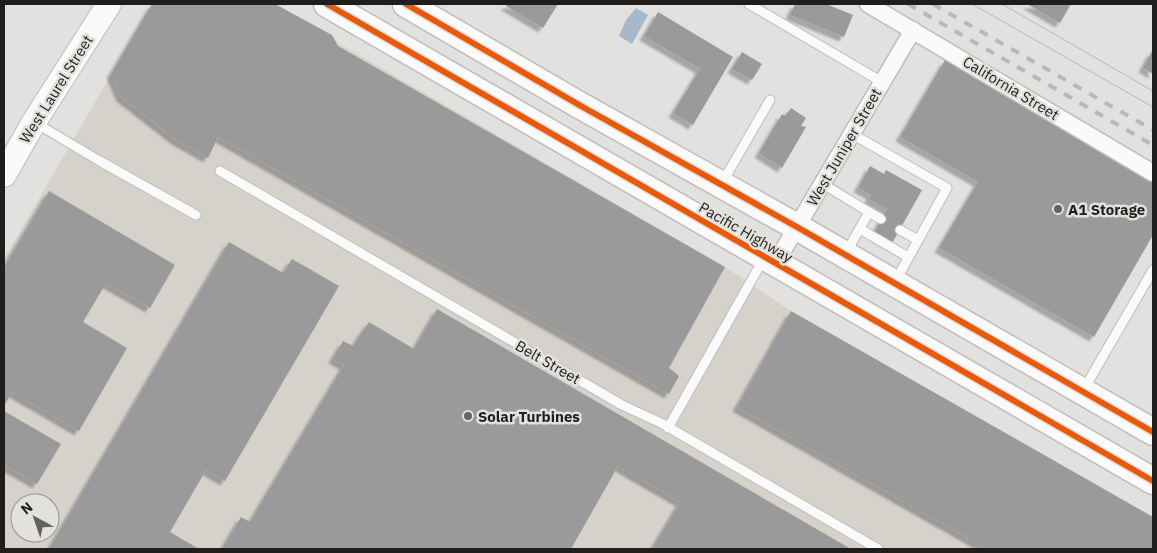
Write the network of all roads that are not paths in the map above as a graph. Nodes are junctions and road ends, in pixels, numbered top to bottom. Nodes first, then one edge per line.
1 (109, 4) edge
2 (327, 4) edge
3 (406, 4) edge
4 (749, 4) edge
5 (868, 4) edge
6 (913, 30) junction
7 (882, 82) junction
8 (770, 100) dead end
9 (34, 122) junction
10 (852, 134) junction
11 (220, 171) dead end
12 (1153, 173) edge
13 (4, 175) edge
14 (823, 184) junction
15 (720, 185) junction
16 (869, 212) junction
17 (196, 215) dead end
18 (881, 219) dead end
19 (797, 227) junction
20 (860, 229) junction
21 (900, 230) dead end
22 (918, 240) junction
23 (844, 256) junction
24 (908, 257) junction
25 (770, 261) junction
26 (1153, 270) edge
27 (894, 284) junction
28 (1083, 392) junction
29 (668, 428) junction
30 (1153, 432) edge
31 (1153, 481) edge
32 (878, 549) edge

1 - 9 main road, West Laurel Street
2 - 25 main road, Pacific Highway
3 - 15 main road, Pacific Highway
4 - 7 lane
5 - 6 street, California Street
6 - 7 street, West Juniper Street
6 - 12 street, California Street
7 - 10 street, West Juniper Street
8 - 15 lane
9 - 13 main road, West Laurel Street
9 - 17 lane
10 - 14 street, West Juniper Street
10 - 22 lane
11 - 29 lane, Belt Street
14 - 16 lane
14 - 19 street, West Juniper Street
15 - 19 main road, Pacific Highway
16 - 18 lane
16 - 20 lane
19 - 23 main road, Pacific Highway
19 - 25 street, West Juniper Street
20 - 23 lane
20 - 24 lane
21 - 22 lane
22 - 24 lane
23 - 27 main road, Pacific Highway
24 - 27 lane
25 - 29 lane
25 - 31 main road, Pacific Highway
26 - 28 lane
27 - 28 main road, Pacific Highway
28 - 30 main road, Pacific Highway
29 - 32 lane, Belt Street

